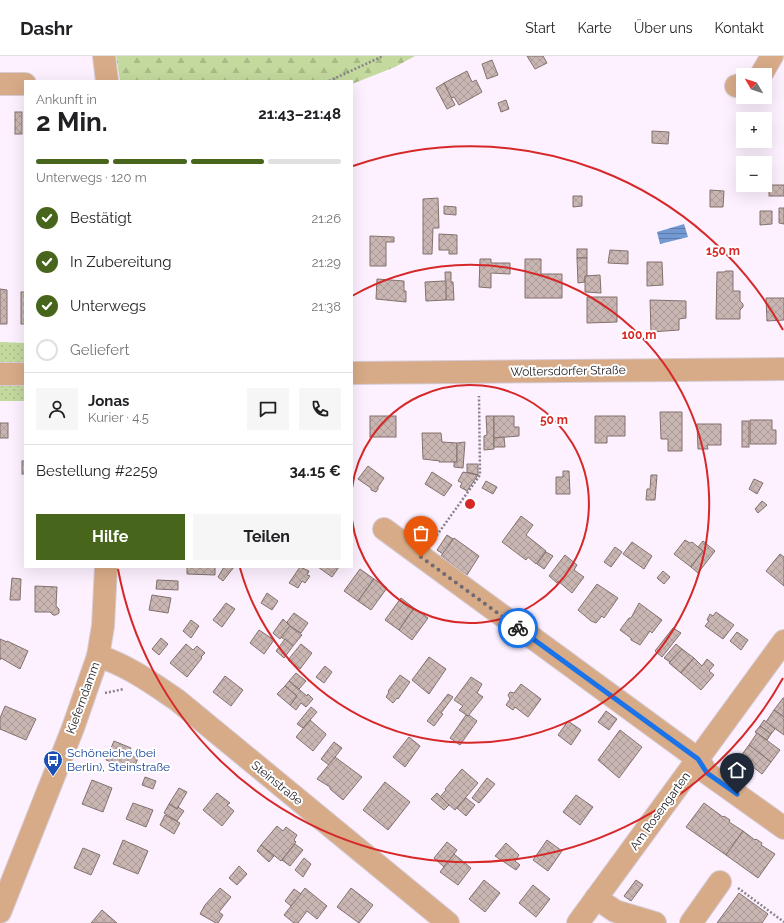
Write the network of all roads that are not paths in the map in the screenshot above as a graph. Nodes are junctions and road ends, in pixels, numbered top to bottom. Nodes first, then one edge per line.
1 (104, 56) edge
2 (772, 56) edge
3 (764, 68) edge
4 (107, 80) edge
5 (0, 84) edge
6 (24, 84) edge
7 (784, 369) edge
8 (353, 373) edge
9 (0, 374) edge
10 (24, 374) edge
11 (384, 529) dead end
12 (106, 568) edge
13 (784, 641) edge
14 (98, 656) junction
15 (698, 759) junction
16 (780, 818) edge
17 (720, 882) road end
18 (596, 898) junction
19 (0, 912) edge
20 (0, 920) edge
21 (4, 923) edge
22 (448, 923) edge
23 (578, 923) edge
24 (655, 923) edge
25 (691, 923) edge

1 - 4 street
2 - 3 street
5 - 6 street
7 - 8 street, Woltersdorfer Straße
9 - 10 street
11 - 15 street
12 - 14 street, Kieferndamm
13 - 15 street, Am Rosengarten
14 - 19 street, Kieferndamm
14 - 22 street, Steinstraße
15 - 16 street
15 - 18 street, Am Rosengarten
17 - 25 street
18 - 23 street, Am Rosengarten
18 - 24 street
20 - 21 street

